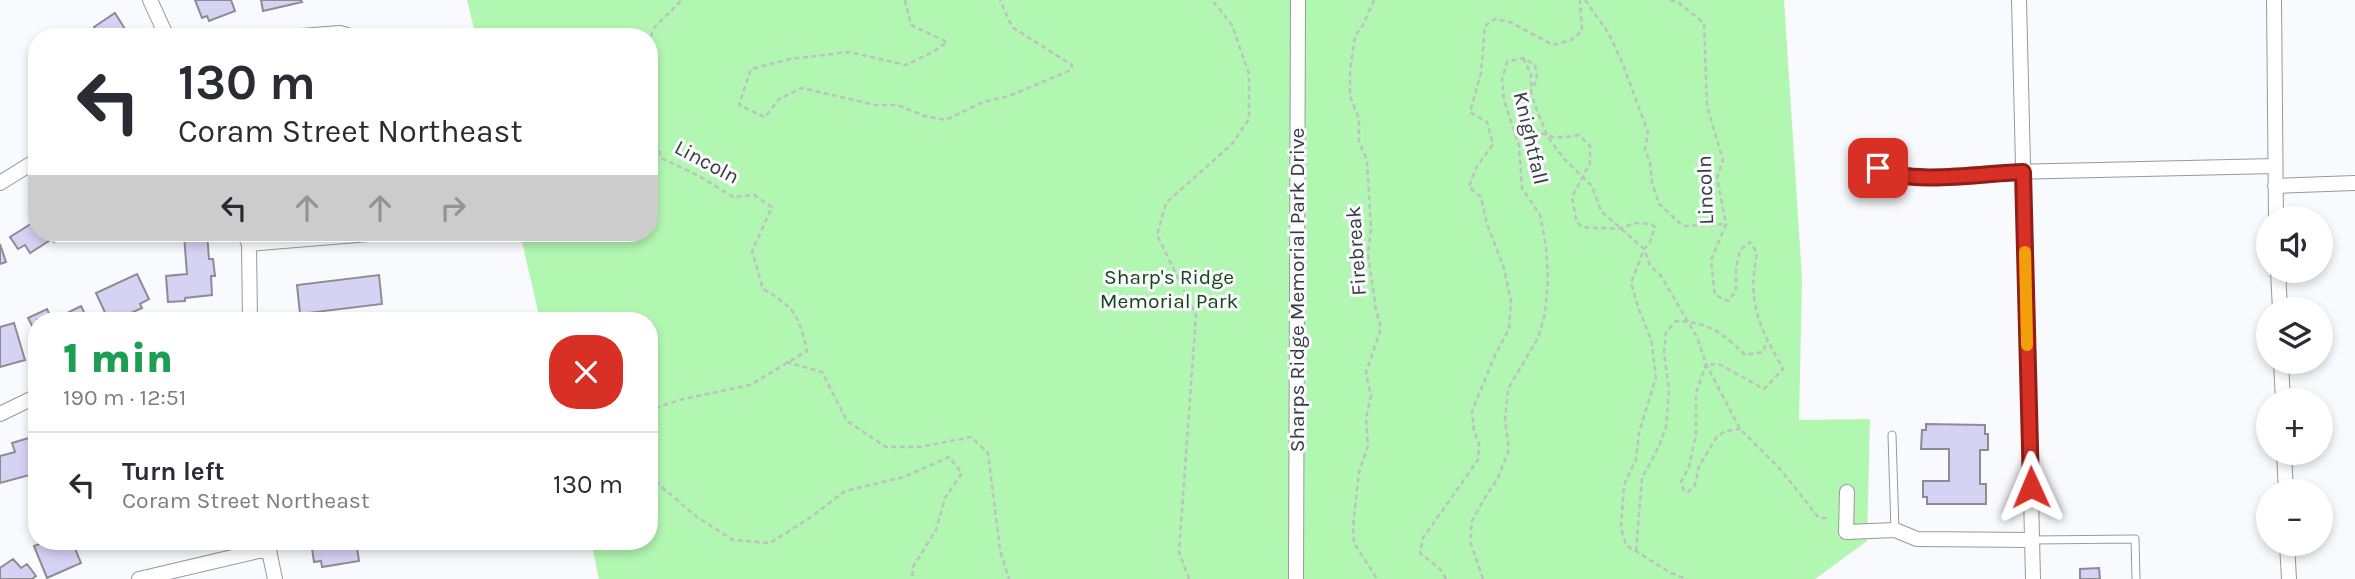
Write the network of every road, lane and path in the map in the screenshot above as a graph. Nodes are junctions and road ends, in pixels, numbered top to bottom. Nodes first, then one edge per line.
1 (150, 0) edge
2 (682, 0) edge
3 (905, 0) edge
4 (1000, 0) edge
5 (1212, 0) edge
6 (1298, 0) edge
7 (1376, 0) edge
8 (1583, 0) edge
9 (1670, 0) edge
10 (2019, 0) edge
11 (2274, 0) edge
12 (163, 28) edge
13 (654, 28) edge
14 (1523, 58) junction
15 (1531, 92) junction
16 (1548, 137) junction
17 (658, 148) edge
18 (28, 166) edge
19 (2275, 166) junction
20 (1878, 168) dead end
21 (2023, 172) junction
22 (1582, 175) junction
23 (0, 183) edge
24 (2355, 183) edge
25 (2275, 186) junction
26 (2276, 206) edge
27 (1726, 224) junction
28 (1619, 229) junction
29 (247, 242) edge
30 (1644, 249) junction
31 (250, 312) edge
32 (1686, 321) junction
33 (1767, 341) junction
34 (786, 362) junction
35 (1706, 364) junction
36 (28, 400) edge
37 (658, 407) edge
38 (0, 414) edge
39 (1740, 429) junction
40 (1892, 435) dead end
41 (658, 484) edge
42 (1847, 492) dead end
43 (1834, 516) dead end
44 (1895, 530) junction
45 (2032, 540) junction
46 (248, 550) edge
47 (268, 550) edge
48 (1636, 551) junction
49 (2288, 556) edge
50 (139, 579) edge
51 (275, 579) edge
52 (912, 579) edge
53 (1009, 579) edge
54 (1189, 579) edge
55 (1296, 579) edge
56 (1377, 579) edge
57 (1446, 579) edge
58 (1483, 579) edge
59 (1687, 579) edge
60 (2033, 579) edge
61 (2136, 579) edge
62 (2289, 579) edge

1 - 12 street
2 - 13 path
3 - 4 path
5 - 54 path
6 - 55 street, Sharps Ridge Memorial Park Drive
7 - 56 path, Firebreak
8 - 27 path
8 - 57 path
9 - 27 path, Lincoln
10 - 21 street
11 - 19 street
14 - 15 path
14 - 15 path, Knightfall
14 - 58 path, Knightfall
15 - 16 path
15 - 16 path, Knightfall
16 - 22 path
16 - 22 path, Knightfall
17 - 34 path, Lincoln
18 - 23 street
19 - 21 street
19 - 25 street
20 - 21 street
21 - 45 street
22 - 28 path
22 - 28 path, Knightfall
24 - 25 street
25 - 26 street
27 - 33 path, Lincoln
28 - 30 path
28 - 30 path, Knightfall
29 - 31 street
30 - 32 path
30 - 48 path, Knightfall
32 - 33 path
32 - 35 path
32 - 48 path
33 - 35 path, Lincoln
34 - 37 path, Lincoln
34 - 53 path
35 - 39 path
35 - 39 path
36 - 38 street
39 - 43 path
40 - 44 lane
41 - 52 path
42 - 44 street
44 - 45 street
45 - 60 street
45 - 61 lane
46 - 50 street
47 - 51 street
48 - 59 path
49 - 62 street

